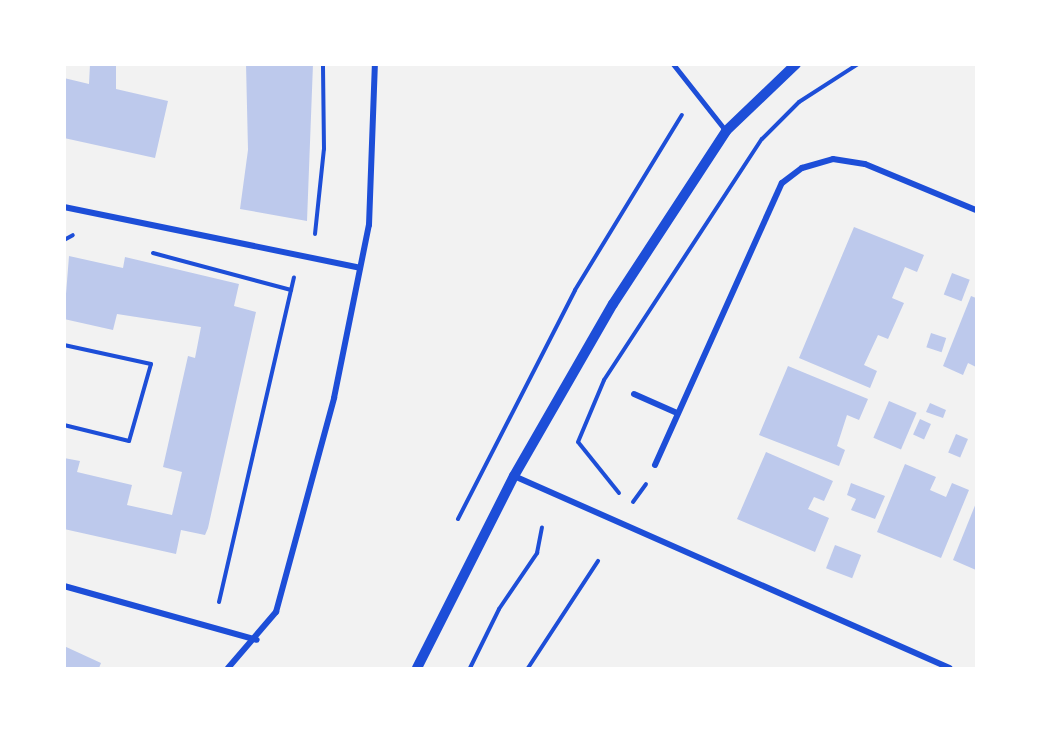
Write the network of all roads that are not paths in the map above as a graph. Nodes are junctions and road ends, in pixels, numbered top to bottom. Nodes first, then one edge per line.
1 (375, 64) edge
2 (673, 64) edge
3 (796, 64) edge
4 (726, 131) junction
5 (64, 207) edge
6 (976, 210) edge
7 (360, 268) junction
8 (634, 394) dead end
9 (677, 413) junction
10 (655, 465) road end
11 (514, 476) junction
12 (64, 586) edge
13 (257, 640) junction
14 (228, 669) edge
15 (417, 669) edge
16 (950, 669) edge

1 - 7 street
2 - 4 street
3 - 4 street
4 - 11 street
5 - 7 street
6 - 9 street
7 - 13 street
8 - 9 street
9 - 10 street
11 - 15 street
11 - 16 street
12 - 13 street
13 - 14 street

